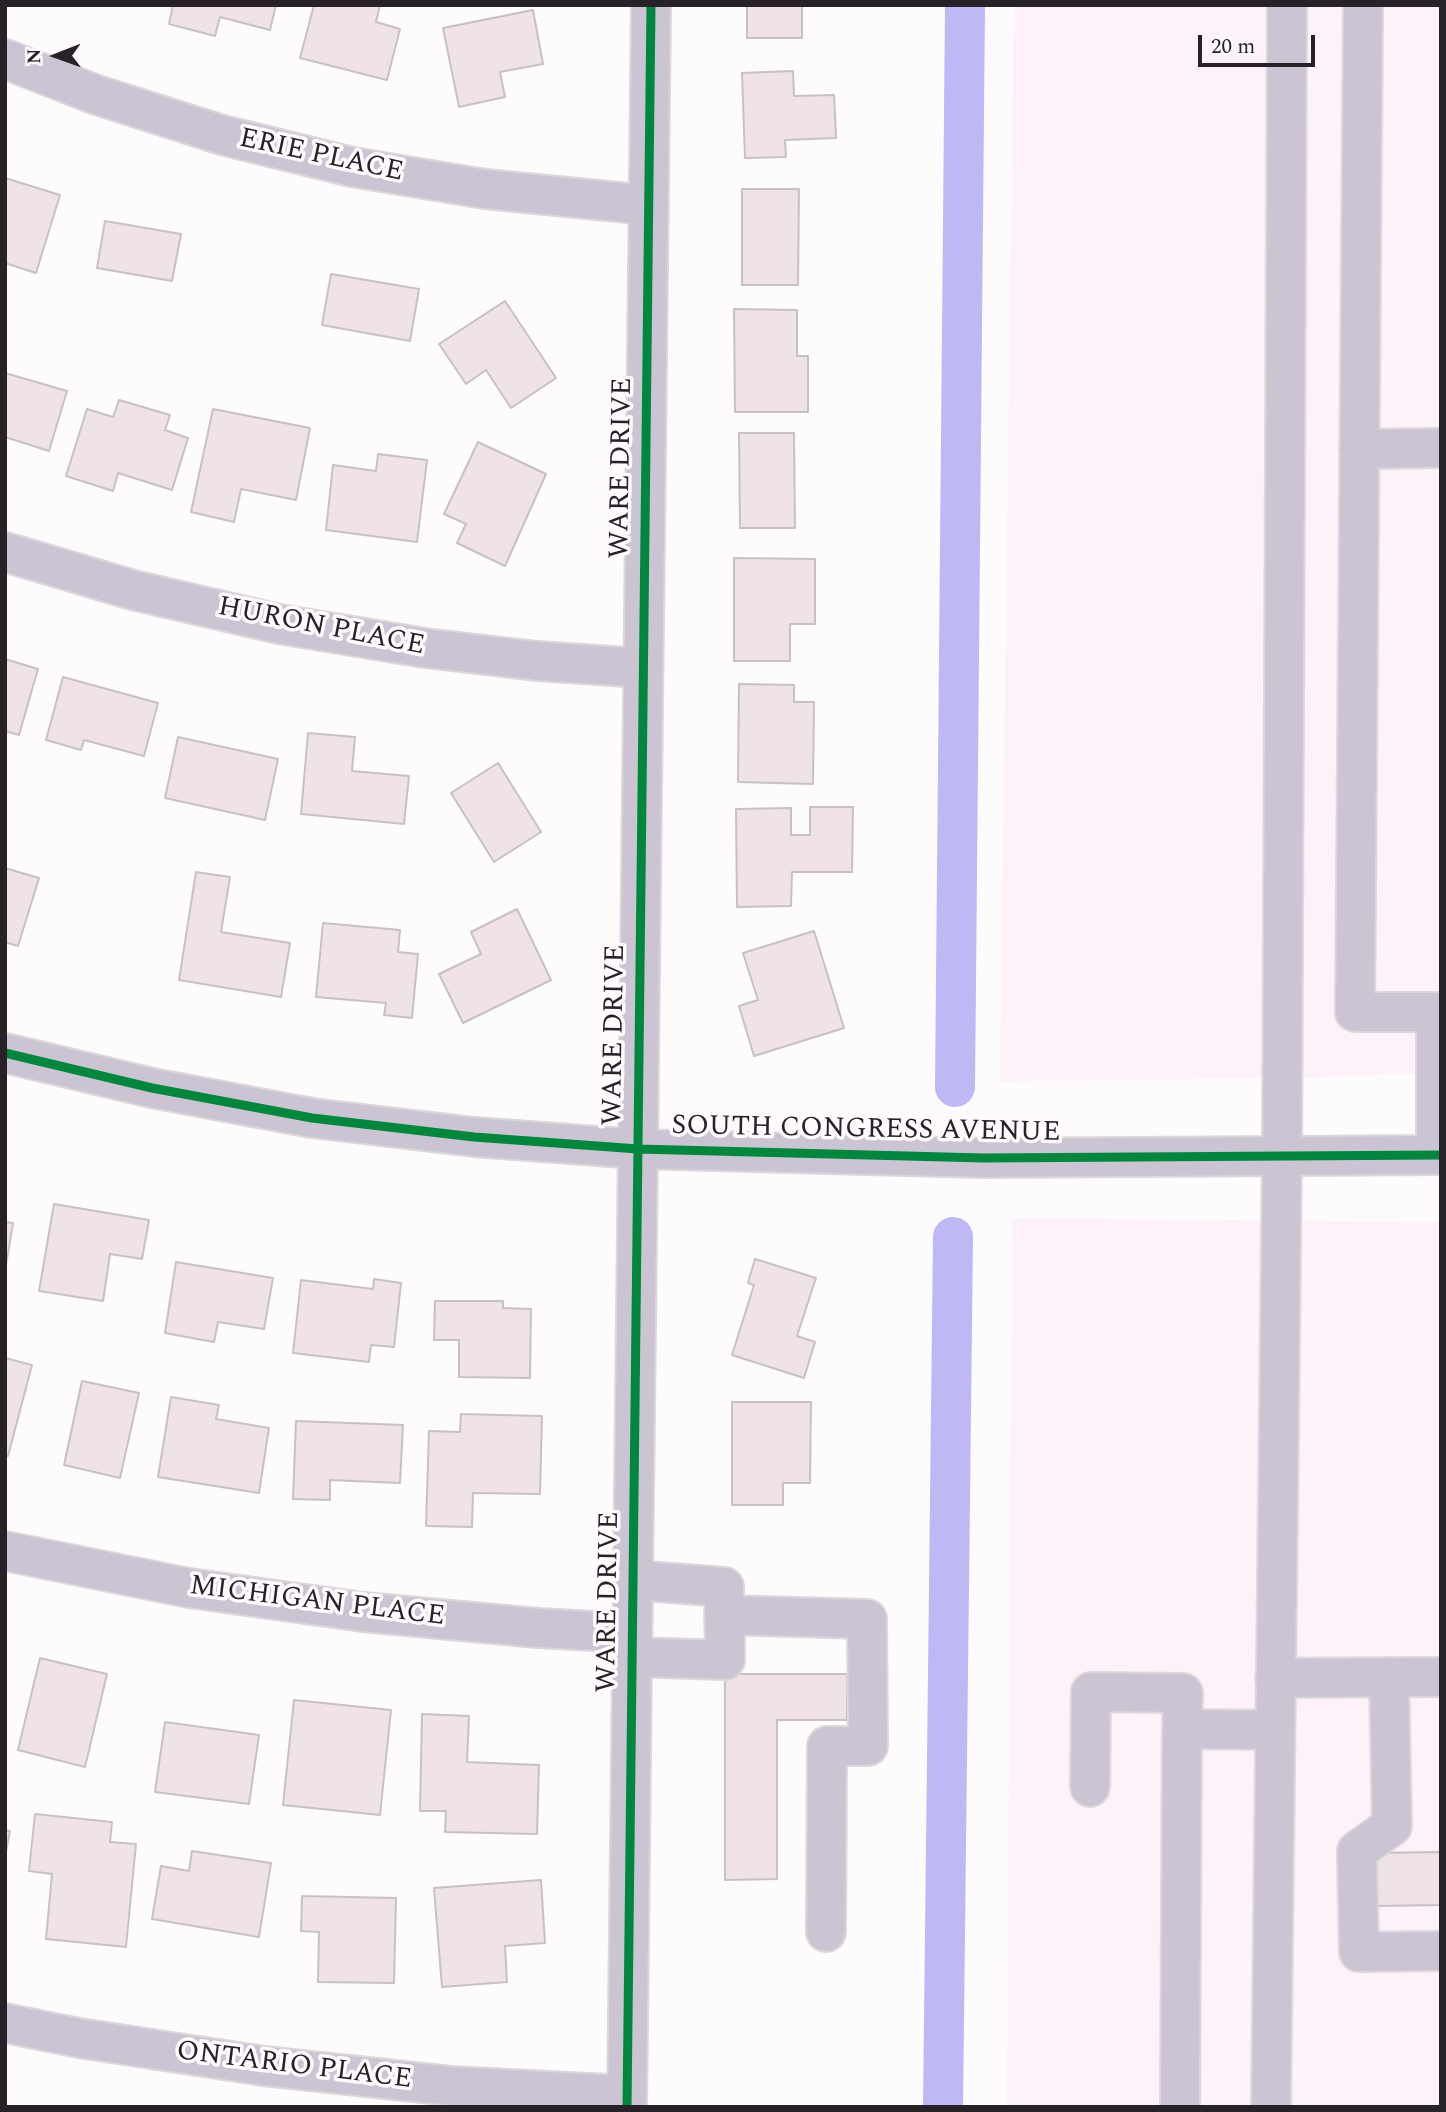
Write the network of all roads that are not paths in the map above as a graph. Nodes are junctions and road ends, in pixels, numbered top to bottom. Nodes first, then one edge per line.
1 (651, 5) edge
2 (1287, 5) edge
3 (1363, 5) edge
4 (5, 59) edge
5 (649, 205) junction
6 (1441, 448) edge
7 (1359, 449) junction
8 (5, 552) edge
9 (643, 668) junction
10 (1438, 1012) edge
11 (5, 1053) edge
12 (638, 1149) junction
13 (1438, 1155) edge
14 (1282, 1156) junction
15 (5, 1551) edge
16 (632, 1580) junction
17 (724, 1615) junction
18 (632, 1645) junction
19 (1389, 1677) junction
20 (1441, 1677) edge
21 (1275, 1678) junction
22 (1182, 1730) junction
23 (1275, 1730) junction
24 (1090, 1787) dead end
25 (825, 1931) dead end
26 (1441, 1951) edge
27 (5, 2023) edge
28 (627, 2101) edge
29 (1180, 2107) edge
30 (1270, 2107) edge

1 - 5 street, WARE DRIVE
2 - 14 street
3 - 7 street
4 - 5 street, ERIE PLACE
5 - 9 street, WARE DRIVE
6 - 7 street
7 - 10 street
8 - 9 street, HURON PLACE
9 - 12 street, WARE DRIVE
10 - 13 street
11 - 12 street, SOUTH CONGRESS AVENUE
12 - 14 street, SOUTH CONGRESS AVENUE
12 - 16 street, WARE DRIVE
13 - 14 street, SOUTH CONGRESS AVENUE
14 - 21 street
15 - 18 street, MICHIGAN PLACE
16 - 17 street
16 - 18 street, WARE DRIVE
17 - 18 street, MICHIGAN PLACE
17 - 25 street
18 - 28 street, WARE DRIVE
19 - 20 street
19 - 21 street
19 - 26 street
21 - 23 street
22 - 23 street
22 - 24 street
22 - 29 street
23 - 30 street
27 - 28 street, ONTARIO PLACE

